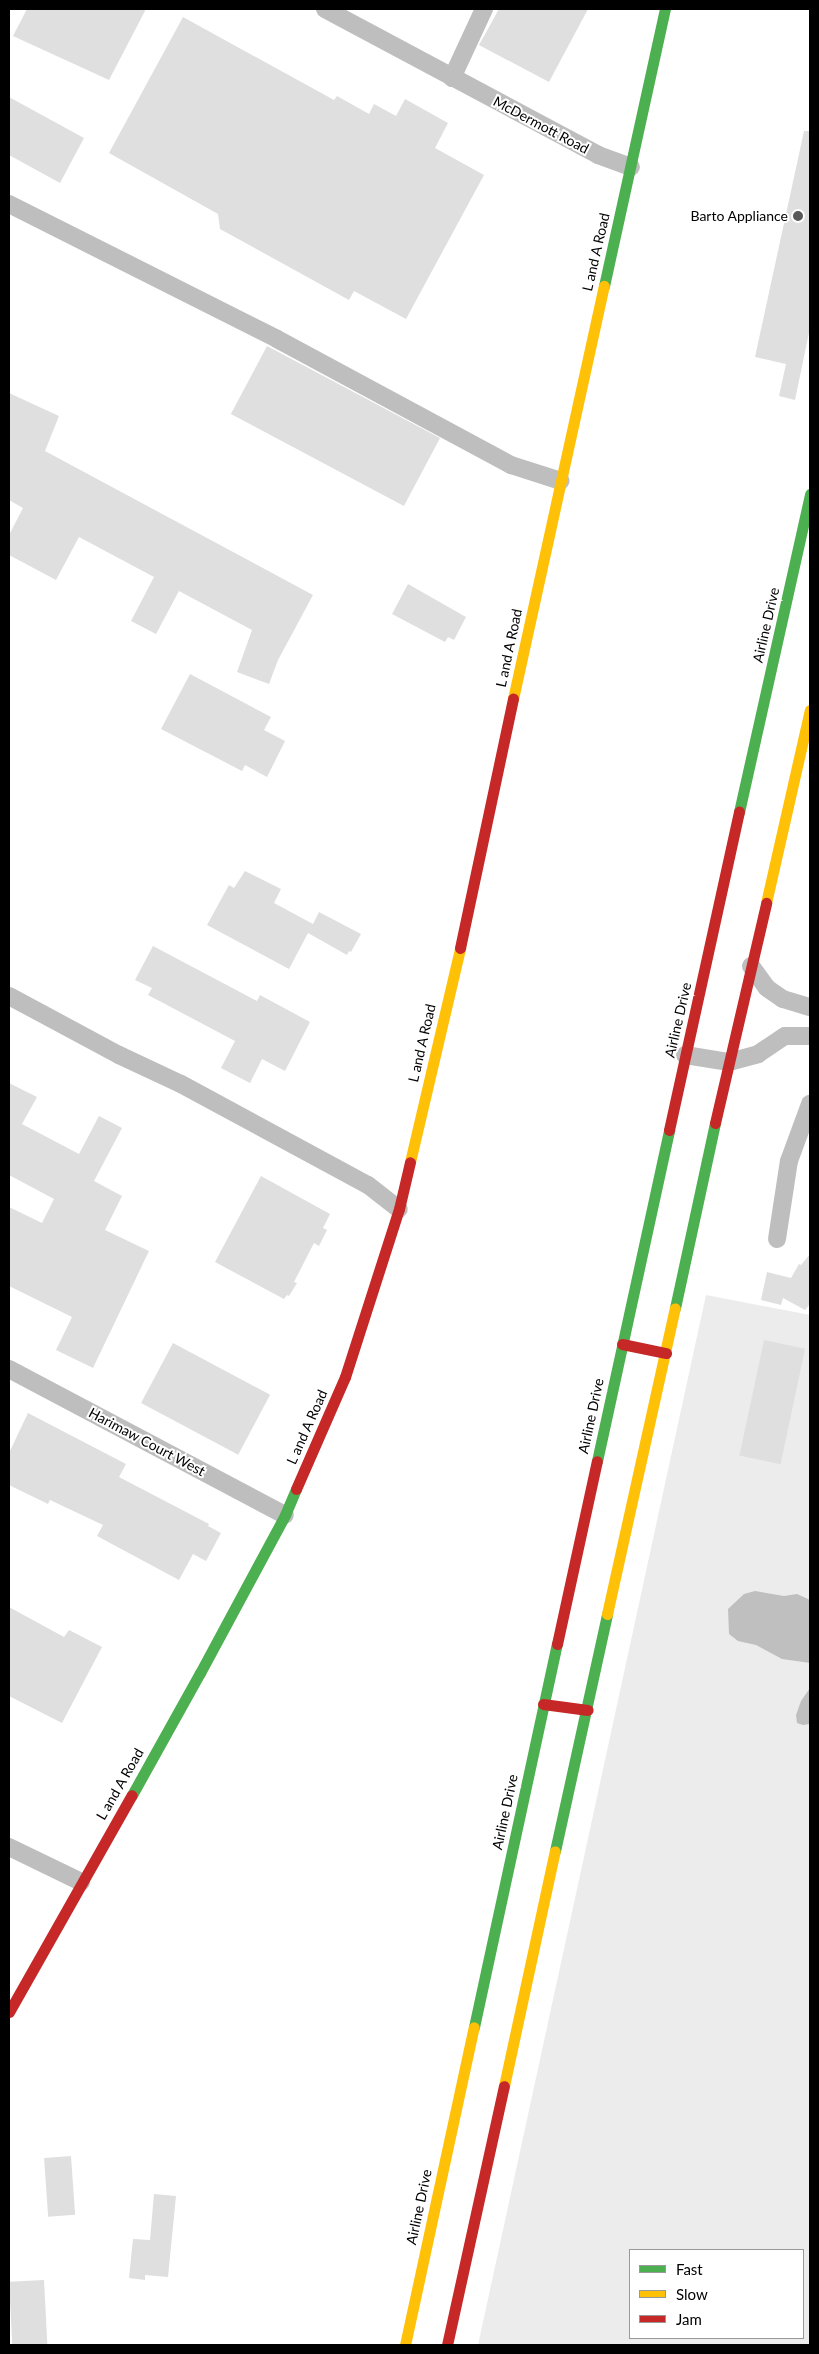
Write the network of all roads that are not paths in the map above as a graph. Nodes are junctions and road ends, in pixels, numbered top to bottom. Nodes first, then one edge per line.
1 (325, 9) edge
2 (484, 9) edge
3 (665, 9) edge
4 (452, 78) junction
5 (631, 167) junction
6 (9, 204) edge
7 (561, 481) junction
8 (810, 494) edge
9 (810, 710) edge
10 (752, 966) junction
11 (9, 996) edge
12 (810, 1007) edge
13 (810, 1036) edge
14 (685, 1054) junction
15 (729, 1062) junction
16 (810, 1104) edge
17 (399, 1209) junction
18 (778, 1239) dead end
19 (622, 1344) junction
20 (666, 1352) junction
21 (9, 1370) edge
22 (285, 1515) junction
23 (543, 1704) junction
24 (588, 1710) junction
25 (9, 1847) edge
26 (81, 1882) junction
27 (9, 2012) edge
28 (405, 2345) edge
29 (447, 2345) edge

1 - 4 street, McDermott Road
2 - 4 street
3 - 5 main road, L and A Road
4 - 5 street, McDermott Road
5 - 7 main road, L and A Road
6 - 7 street
7 - 17 main road, L and A Road
8 - 14 main road, Airline Drive
9 - 10 main road
10 - 12 street
10 - 15 main road
11 - 17 street
13 - 15 street
14 - 15 street
14 - 19 main road, Airline Drive
15 - 20 main road
16 - 18 street
17 - 22 main road, L and A Road
19 - 20 main road
19 - 23 main road, Airline Drive
20 - 24 main road
21 - 22 street, Harimaw Court West
22 - 26 main road, L and A Road
23 - 24 main road
23 - 28 main road, Airline Drive
24 - 29 main road
25 - 26 street
26 - 27 main road, L and A Road

